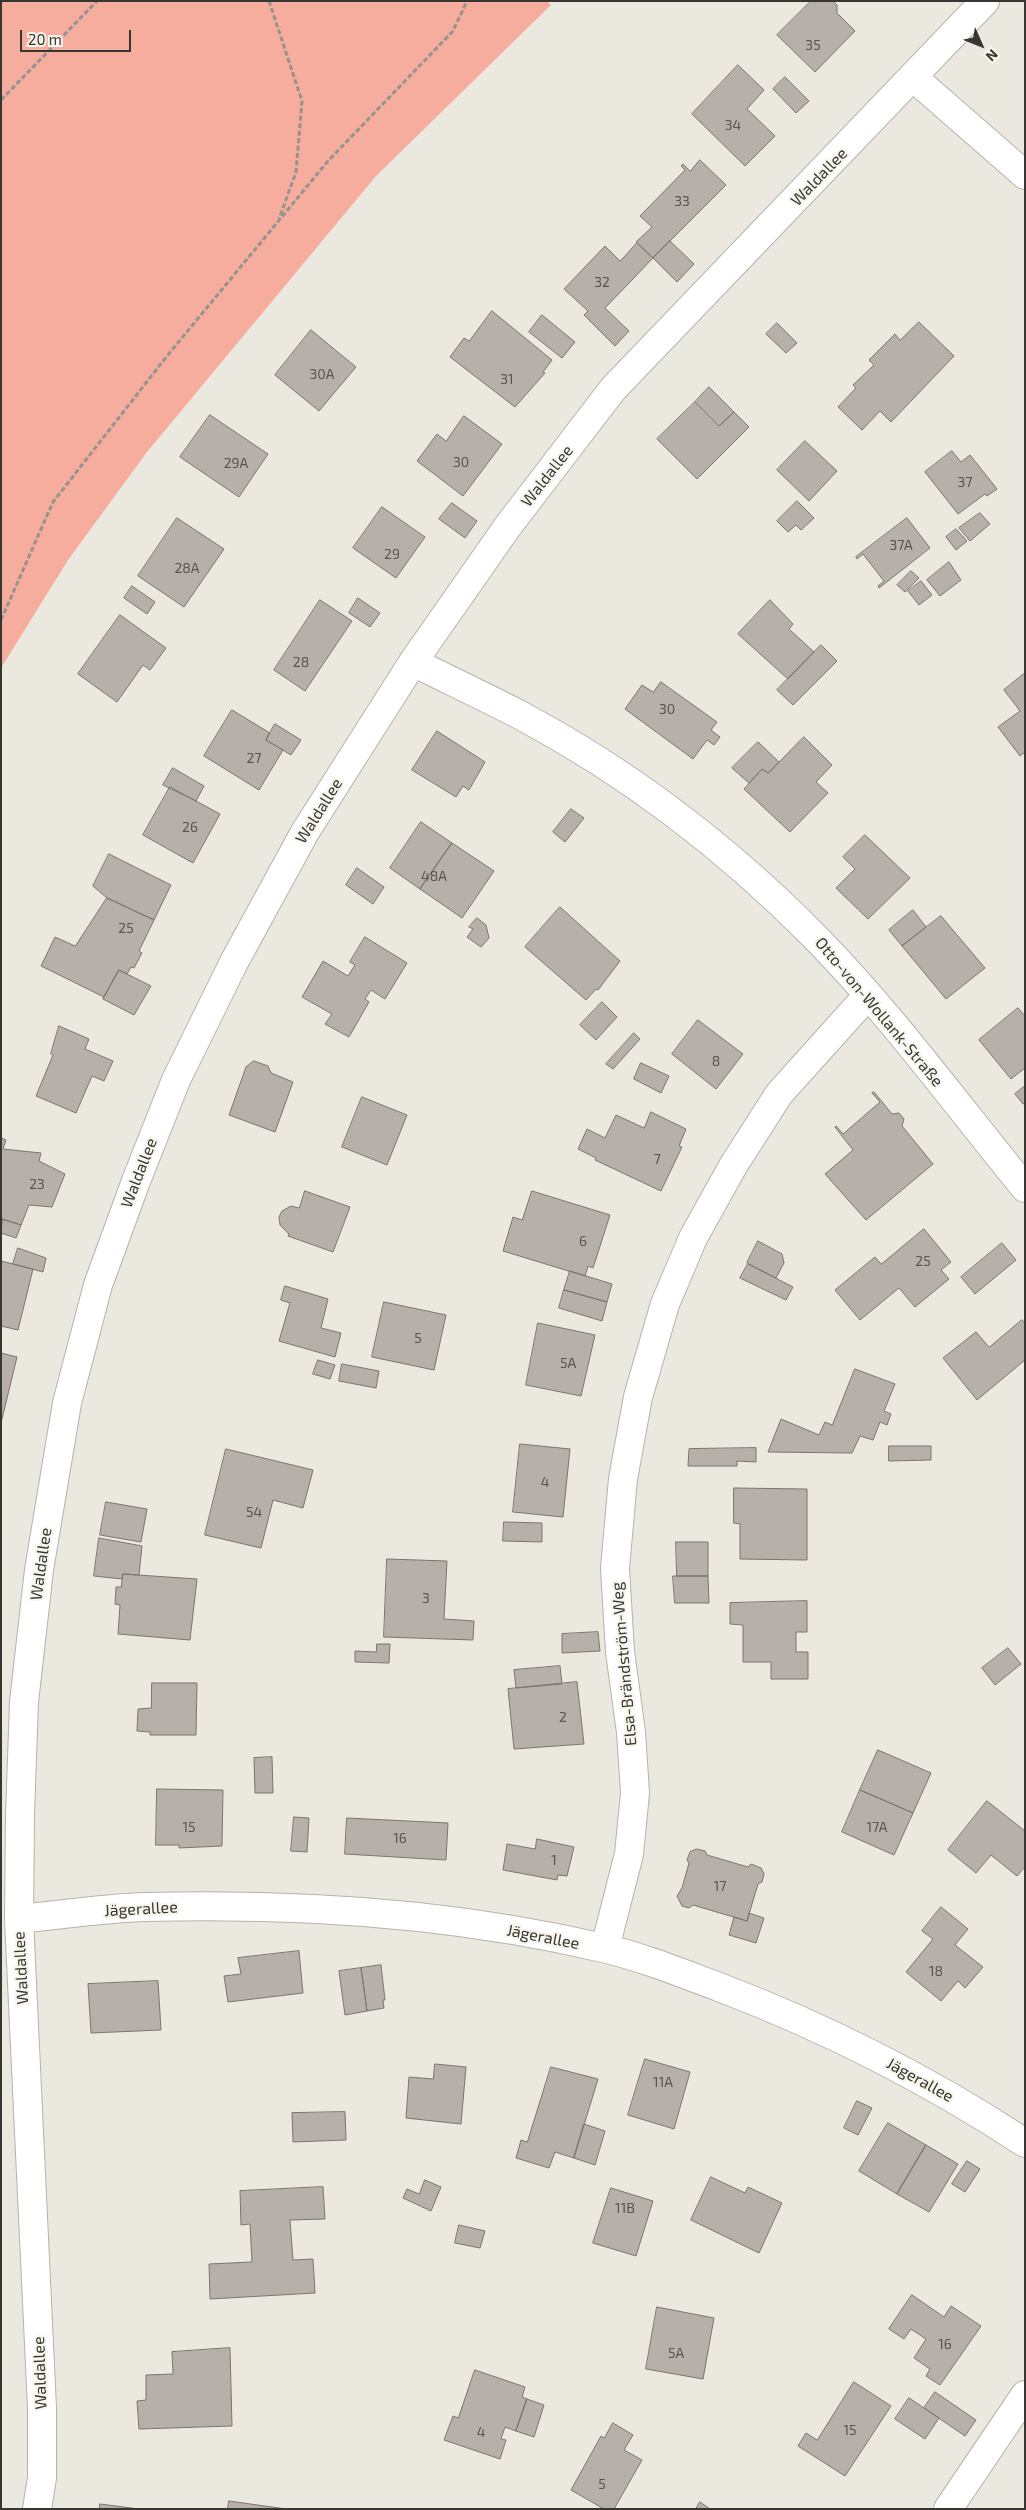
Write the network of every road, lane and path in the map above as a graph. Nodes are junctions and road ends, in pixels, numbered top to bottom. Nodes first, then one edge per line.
1 (97, 1) edge
2 (269, 1) edge
3 (467, 1) edge
4 (985, 1) edge
5 (914, 78) junction
6 (1, 100) edge
7 (1025, 175) edge
8 (278, 222) junction
9 (1, 620) edge
10 (413, 662) junction
11 (868, 995) junction
12 (1025, 1188) edge
13 (19, 1920) junction
14 (605, 1948) junction
15 (1025, 2143) edge
16 (1025, 2395) edge
17 (37, 2509) edge
18 (948, 2509) edge

1 - 6 path
2 - 8 path
3 - 8 path
4 - 5 street, Waldallee
5 - 7 street
5 - 10 street, Waldallee
8 - 9 path
10 - 11 street, Otto-von-Wollank-Straße
10 - 13 street, Waldallee
11 - 12 street, Otto-von-Wollank-Straße
11 - 14 street, Elsa-Brändström-Weg
13 - 14 street, Jägerallee
13 - 17 street, Waldallee
14 - 15 street, Jägerallee
16 - 18 street

